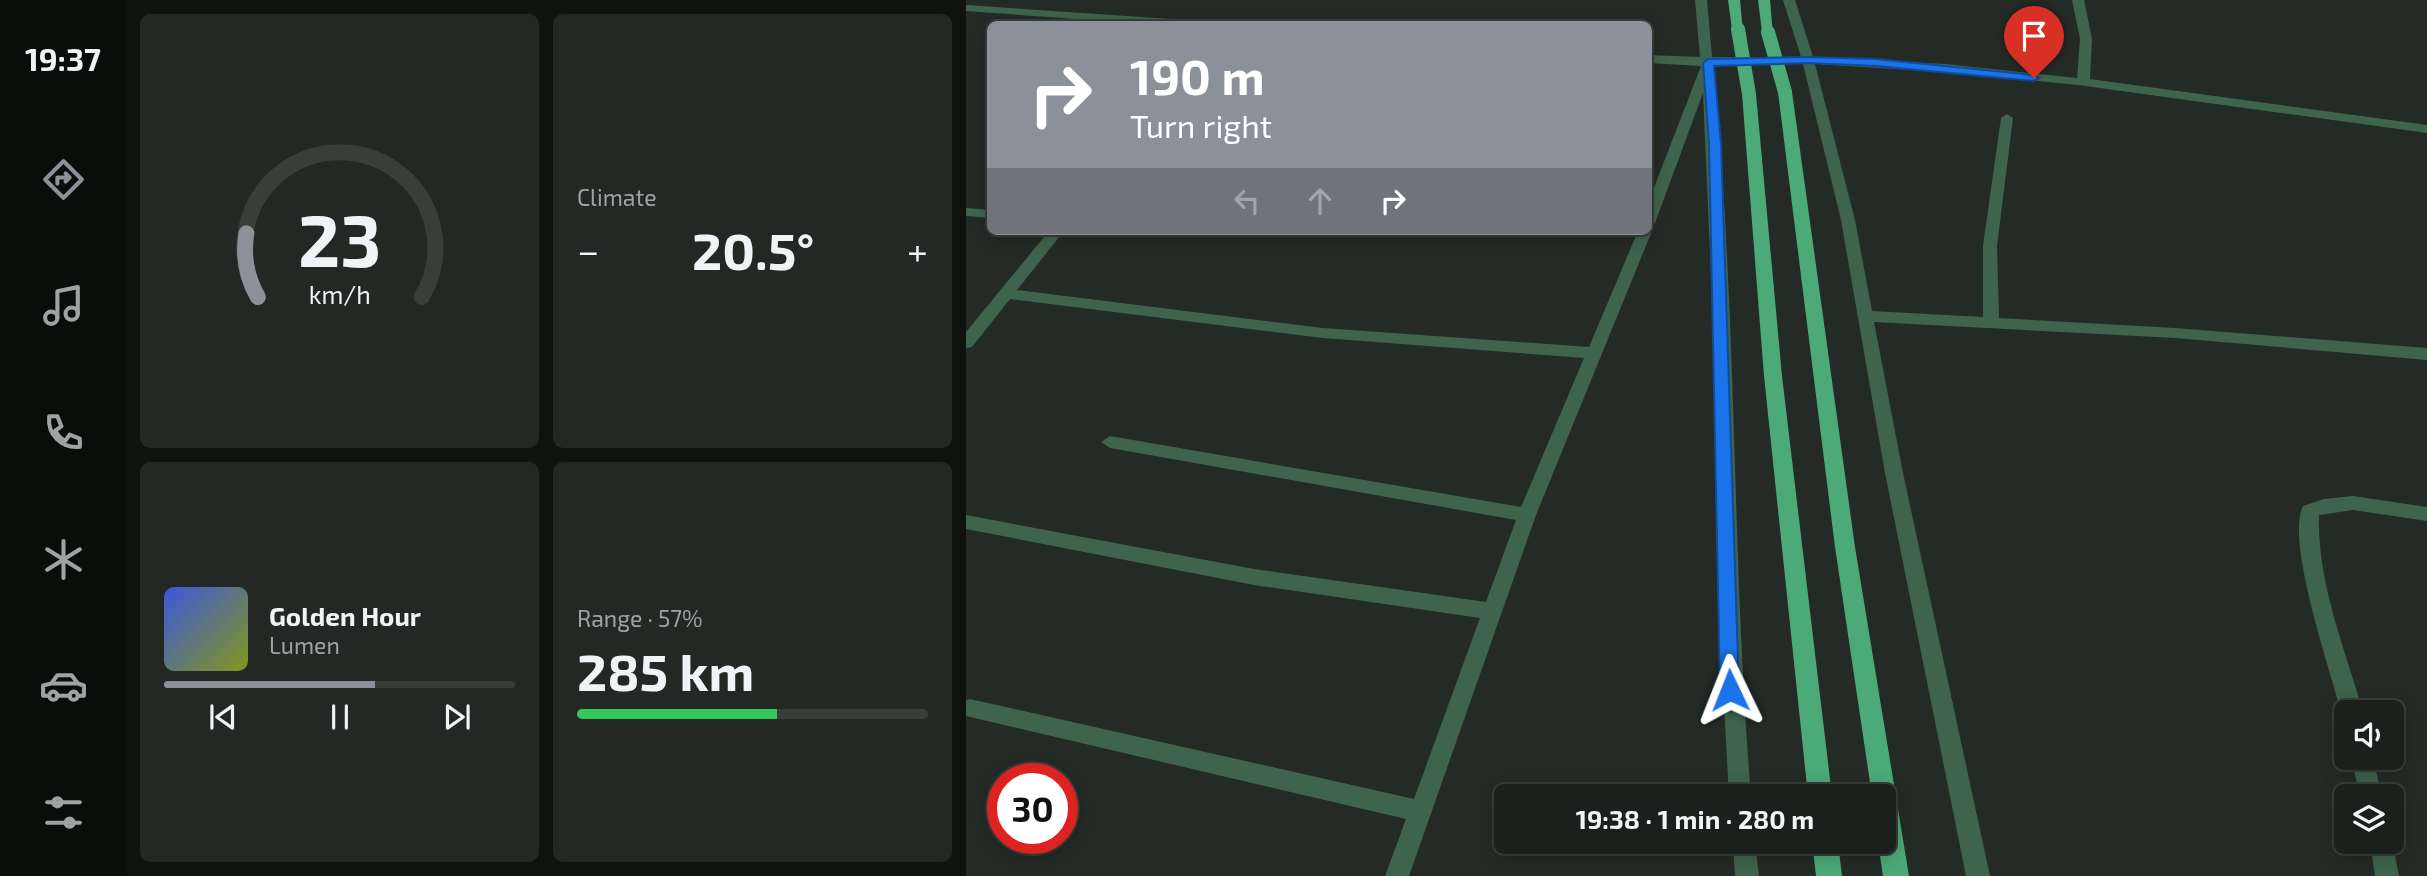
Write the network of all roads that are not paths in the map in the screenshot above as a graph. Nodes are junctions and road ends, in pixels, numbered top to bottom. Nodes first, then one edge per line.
1 (1075, 0) edge
2 (1701, 0) edge
3 (1734, 0) edge
4 (1763, 0) edge
5 (1789, 0) edge
6 (2078, 0) edge
7 (966, 8) edge
8 (1060, 16) junction
9 (1139, 21) edge
10 (1652, 59) edge
11 (1808, 60) junction
12 (1708, 63) junction
13 (2083, 84) junction
14 (2007, 118) dead end
15 (2427, 129) edge
16 (966, 212) edge
17 (1652, 212) edge
18 (987, 214) edge
19 (1054, 235) edge
20 (1643, 235) edge
21 (1007, 294) junction
22 (1866, 316) junction
23 (1991, 322) junction
24 (967, 342) edge
25 (1595, 353) junction
26 (2427, 354) edge
27 (1110, 442) dead end
28 (2427, 514) edge
29 (1527, 515) junction
30 (966, 522) edge
31 (1492, 611) junction
32 (2349, 700) edge
33 (971, 708) dead end
34 (1739, 784) edge
35 (1819, 784) edge
36 (1882, 784) edge
37 (1420, 811) junction
38 (1745, 854) edge
39 (1826, 854) edge
40 (1893, 854) edge
41 (2383, 854) edge
42 (1397, 876) edge
43 (1747, 876) edge
44 (1829, 876) edge
45 (1896, 876) edge
46 (1978, 876) edge
47 (2387, 876) edge

1 - 8 street
2 - 12 street
3 - 35 highway, bridge
4 - 36 highway, bridge
5 - 11 street
6 - 13 street
7 - 8 street
8 - 9 street
10 - 12 street
11 - 12 street
11 - 13 street
11 - 22 street
12 - 17 street
12 - 34 street
13 - 15 street
14 - 23 street
16 - 18 street
19 - 21 street
20 - 25 street
21 - 24 street
21 - 25 street
22 - 23 street
22 - 46 street
23 - 26 street
25 - 29 street
27 - 29 street
28 - 32 street
29 - 31 street
30 - 31 street
31 - 37 street
33 - 37 street
37 - 42 street
38 - 43 street
39 - 44 highway
40 - 45 highway
41 - 47 street

